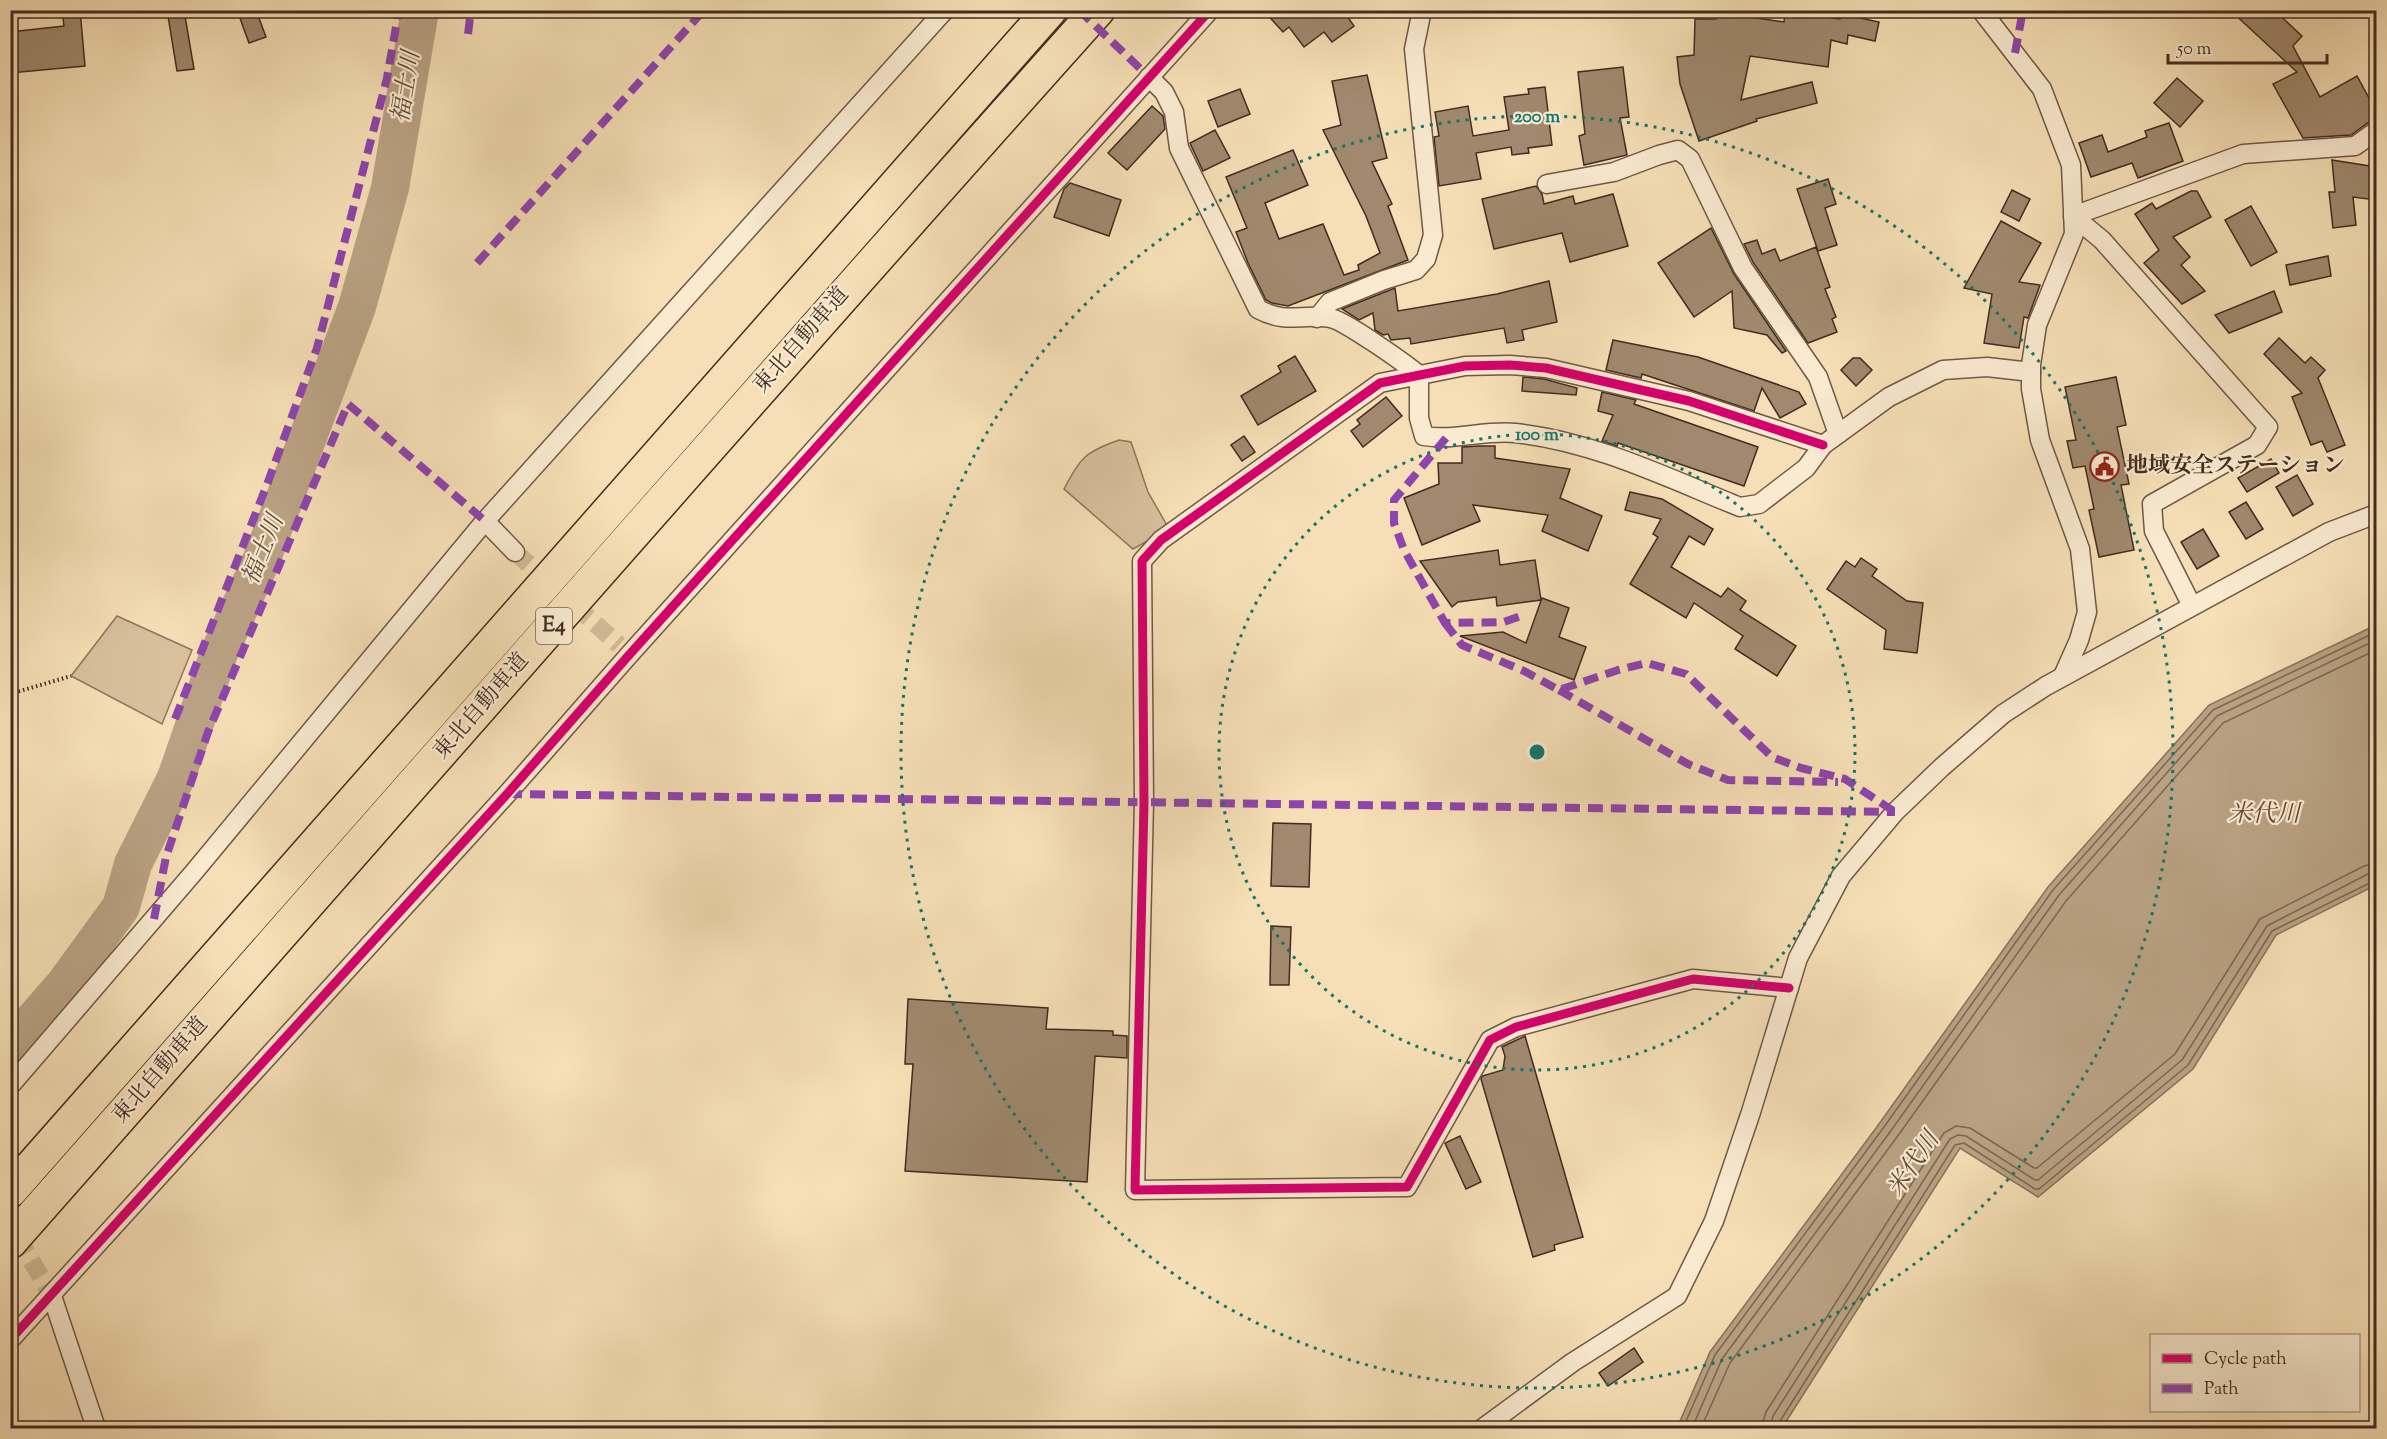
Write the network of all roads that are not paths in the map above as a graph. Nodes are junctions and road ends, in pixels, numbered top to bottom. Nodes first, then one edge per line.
1 (945, 10) edge
2 (1050, 10) edge
3 (1098, 10) edge
4 (1210, 10) edge
5 (1422, 10) edge
6 (1981, 10) edge
7 (1149, 77) junction
8 (2376, 131) edge
9 (1547, 184) dead end
10 (2073, 216) junction
11 (1317, 318) junction
12 (2031, 372) junction
13 (1419, 375) junction
14 (1838, 434) junction
15 (1822, 445) junction
16 (2376, 514) edge
17 (485, 520) junction
18 (515, 552) tunnel mouth
19 (2192, 606) junction
20 (2063, 676) junction
21 (1789, 988) junction
22 (10, 1086) edge
23 (10, 1191) edge
24 (10, 1242) edge
25 (52, 1296) junction
26 (10, 1341) edge
27 (96, 1428) edge
28 (1483, 1428) edge

1 - 17 street
2 - 23 highway, 東北自動車道 / E4
3 - 24 highway, 東北自動車道 / E4
4 - 7 street
5 - 11 street
6 - 10 street
7 - 11 street
7 - 25 street
8 - 10 street
9 - 14 street
10 - 12 street
10 - 19 street
11 - 13 street
12 - 14 street
12 - 20 street
13 - 15 street
13 - 15 street
13 - 21 street
14 - 15 street
16 - 19 street
17 - 18 street
17 - 22 street
19 - 20 street
20 - 21 street
21 - 28 street
25 - 26 street
25 - 27 street

